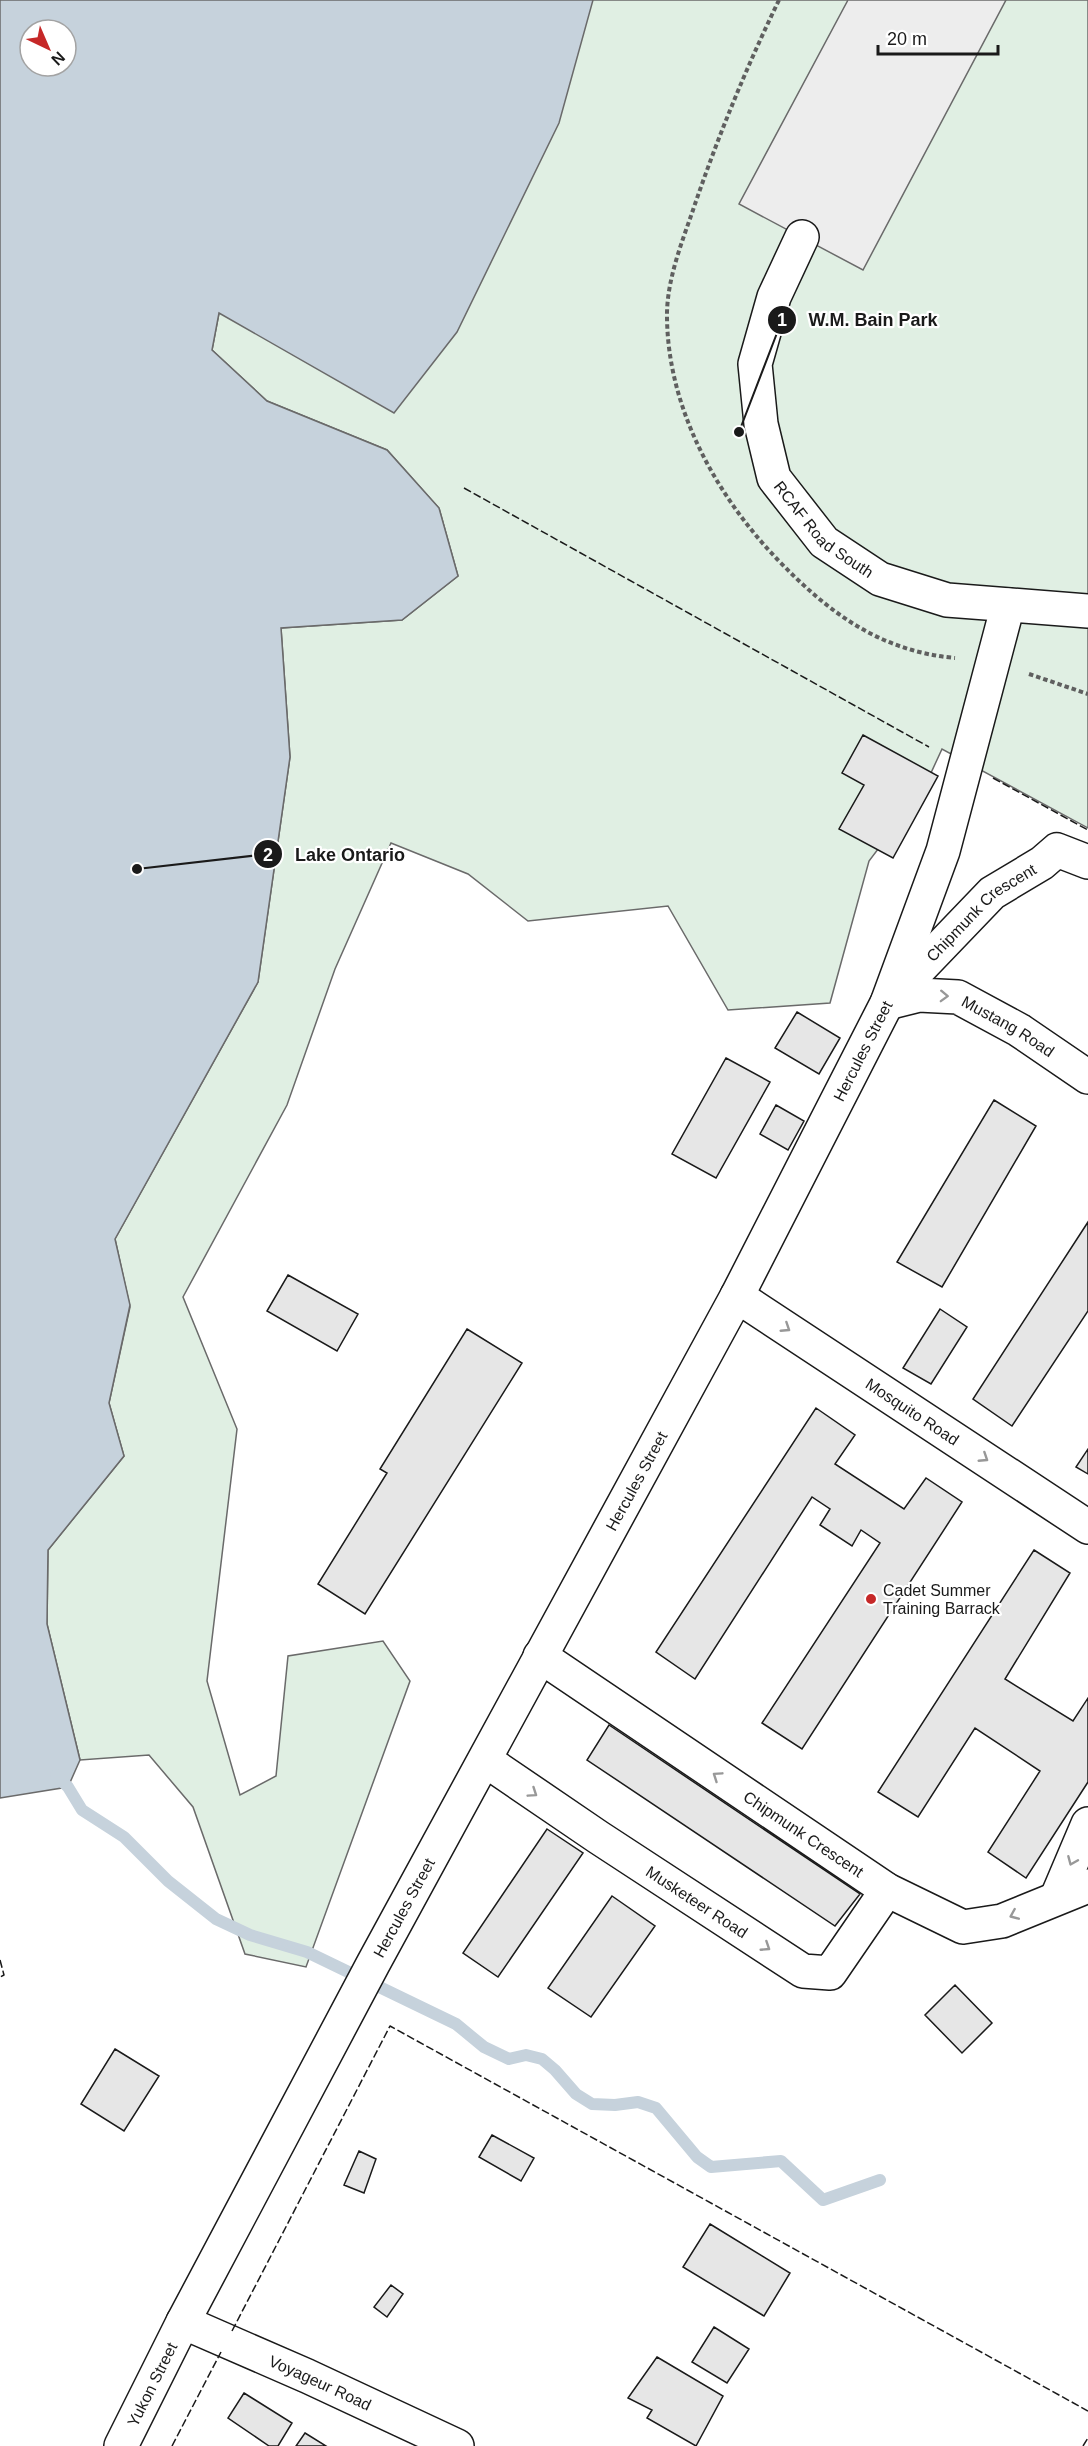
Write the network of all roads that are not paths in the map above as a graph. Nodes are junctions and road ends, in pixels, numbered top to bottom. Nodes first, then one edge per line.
1 (802, 237) dead end
2 (1008, 605) junction
3 (1088, 611) edge
4 (1088, 862) edge
5 (887, 1003) junction
6 (1088, 1077) edge
7 (737, 1296) junction
8 (1088, 1527) edge
9 (540, 1656) junction
10 (485, 1760) junction
11 (1088, 1824) edge
12 (1088, 1886) edge
13 (887, 1890) junction
14 (1057, 1898) junction
15 (183, 2322) junction
16 (121, 2446) edge
17 (457, 2446) edge

1 - 2 street, RCAF Road South
2 - 3 street, RCAF Road South
2 - 5 street, Hercules Street
4 - 5 street, Chipmunk Crescent
5 -> 6 street, Mustang Road
5 - 7 street, Hercules Street
7 -> 8 street, Mosquito Road
7 - 9 street, Hercules Street
9 - 10 street, Hercules Street
13 -> 9 street, Chipmunk Crescent
10 -> 13 street, Musketeer Road
10 - 15 street, Hercules Street
11 -> 14 street
12 - 14 street, Chipmunk Crescent
14 -> 13 street, Chipmunk Crescent
15 - 16 street, Yukon Street
15 - 17 street, Voyageur Road

